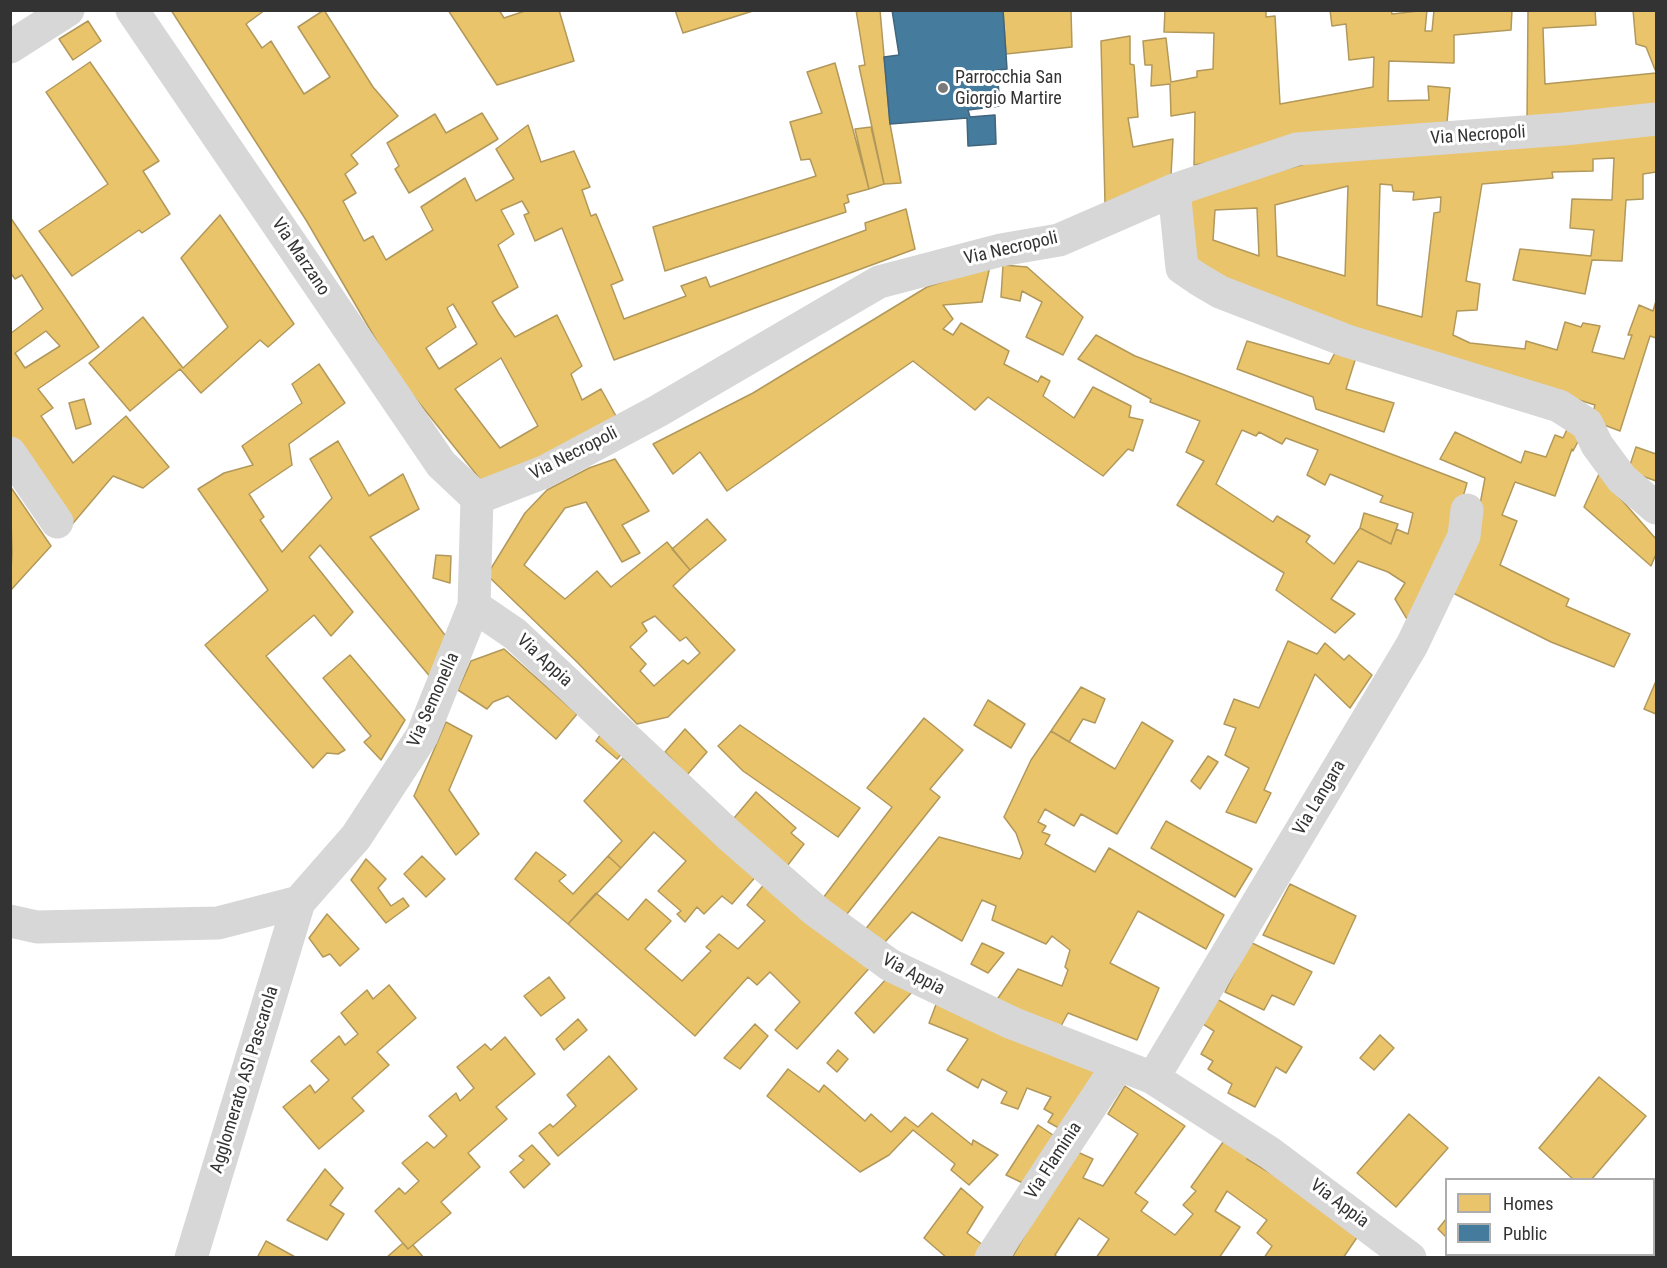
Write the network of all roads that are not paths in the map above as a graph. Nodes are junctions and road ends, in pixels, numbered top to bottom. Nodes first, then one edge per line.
1 (68, 10) edge
2 (132, 10) edge
3 (10, 46) edge
4 (1656, 118) edge
5 (1174, 190) junction
6 (10, 453) edge
7 (477, 498) junction
8 (1656, 508) edge
9 (1467, 510) dead end
10 (57, 522) dead end
11 (474, 606) junction
12 (299, 903) junction
13 (10, 921) edge
14 (1118, 1065) junction
15 (1153, 1078) junction
16 (191, 1257) edge
17 (991, 1257) edge
18 (1410, 1257) edge

1 - 3 street
2 - 7 street, Via Marzano
4 - 5 street, Via Necropoli
5 - 7 street, Via Necropoli
5 - 8 street
6 - 10 street
7 - 11 street, Via Semonella
9 - 15 street, Via Langara
11 - 12 street, Via Semonella
11 - 14 street, Via Appia
12 - 13 street
12 - 16 street, Agglomerato ASI Pascarola
14 - 15 street, Via Appia
14 - 17 street, Via Flaminia
15 - 18 street, Via Appia

